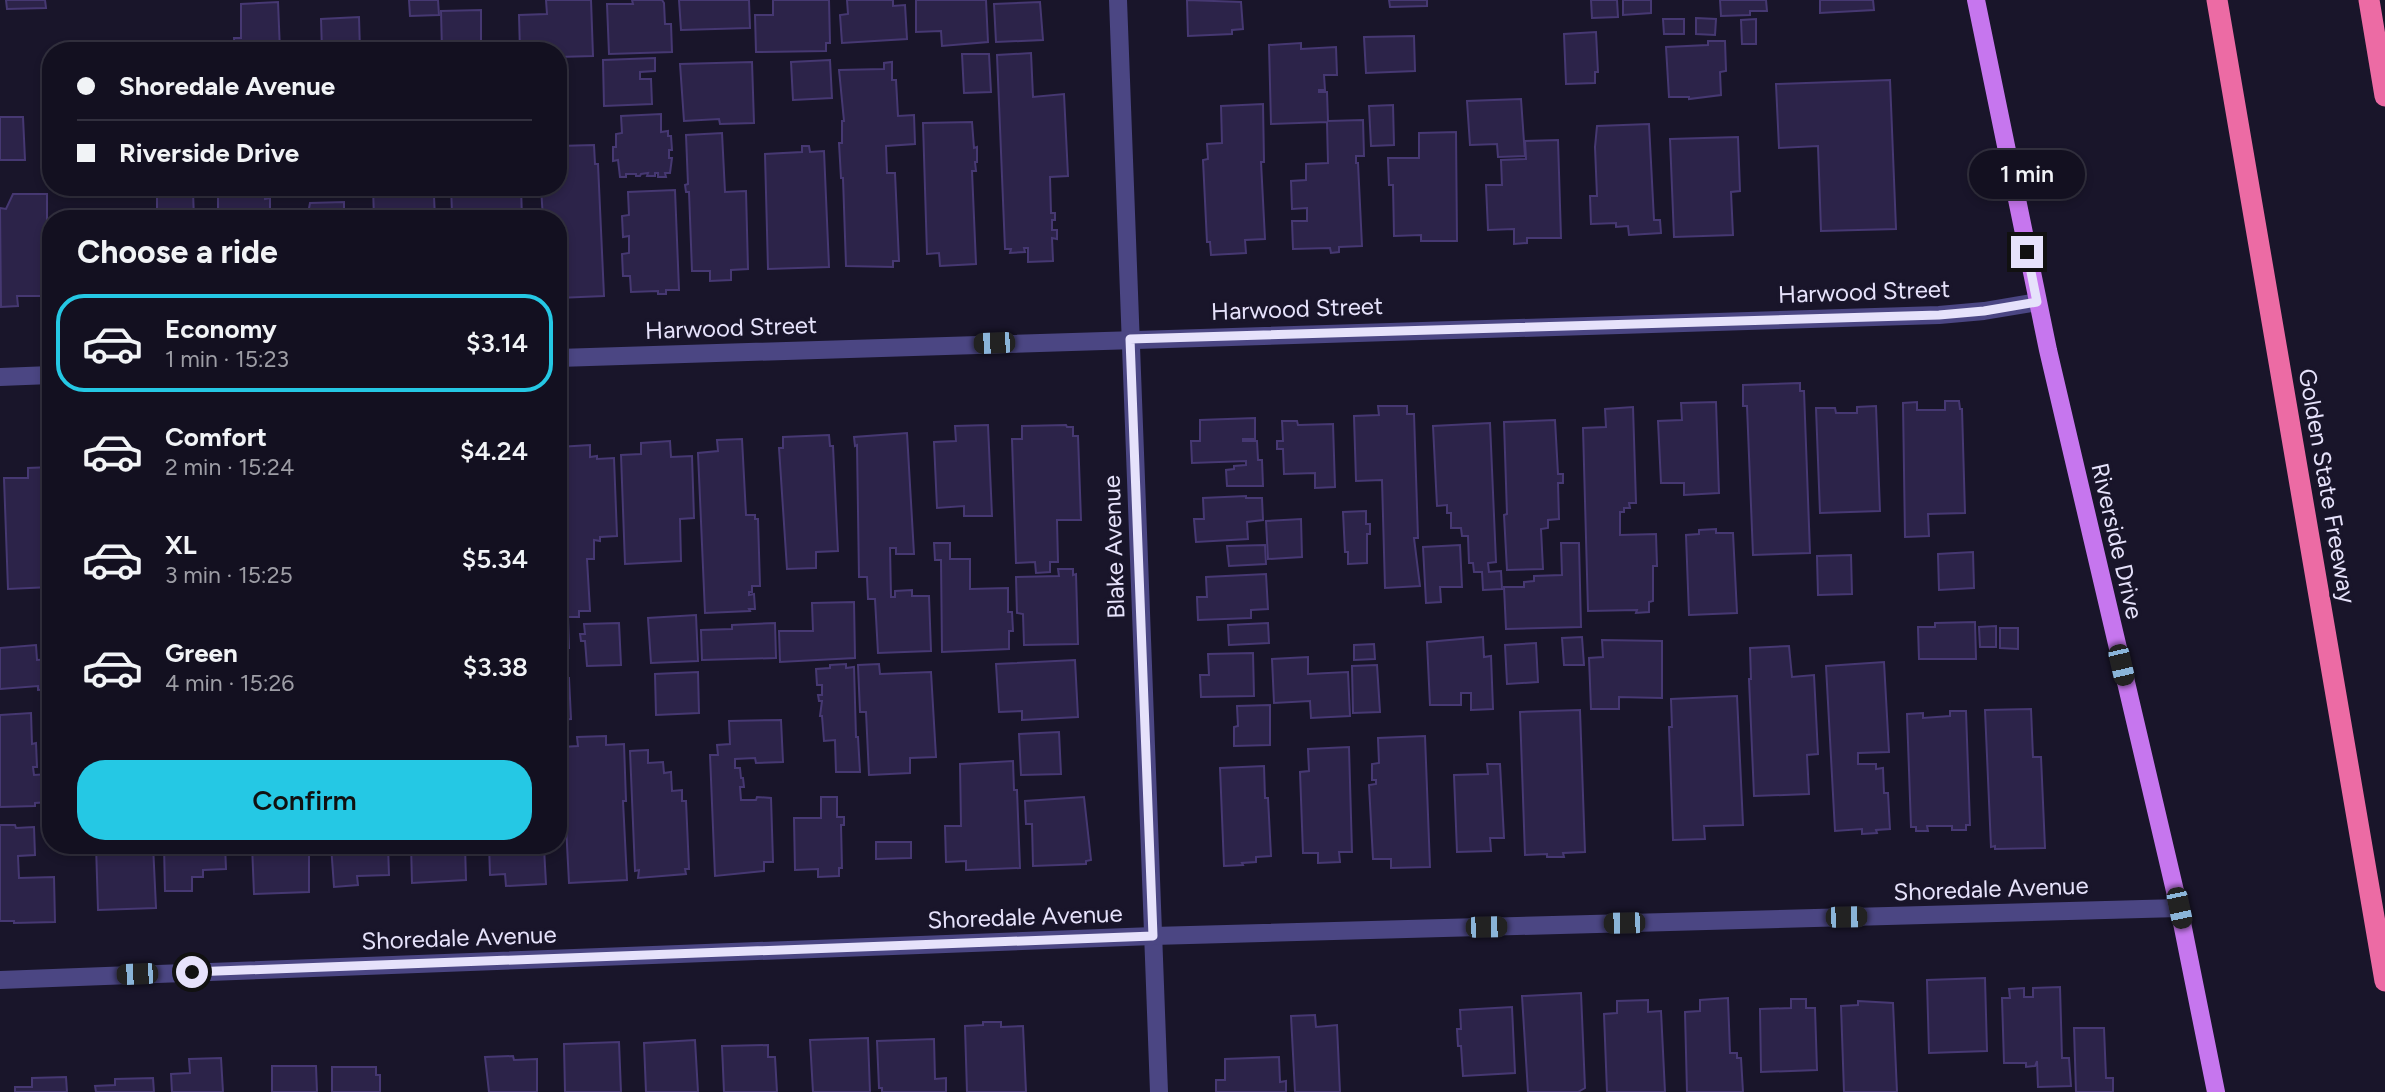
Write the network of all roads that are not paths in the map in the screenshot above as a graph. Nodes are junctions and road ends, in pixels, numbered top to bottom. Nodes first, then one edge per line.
1 (1118, 0) edge
2 (1976, 0) edge
3 (2217, 0) edge
4 (2369, 0) edge
5 (2385, 96) edge
6 (2037, 302) junction
7 (1130, 339) junction
8 (567, 358) edge
9 (42, 375) edge
10 (0, 377) edge
11 (2179, 908) junction
12 (1153, 936) junction
13 (0, 979) edge
14 (2385, 981) edge
15 (1159, 1092) edge
16 (2216, 1092) edge

1 - 7 street, Blake Avenue
2 - 6 main road, Riverside Drive
3 - 14 highway, Golden State Freeway
4 - 5 highway
6 - 7 street, Harwood Street
6 - 11 main road, Riverside Drive
7 - 8 street, Harwood Street
7 - 12 street, Blake Avenue
9 - 10 street
11 - 12 street, Shoredale Avenue
11 - 16 main road, Riverside Drive
12 - 13 street, Shoredale Avenue
12 - 15 street, Blake Avenue

